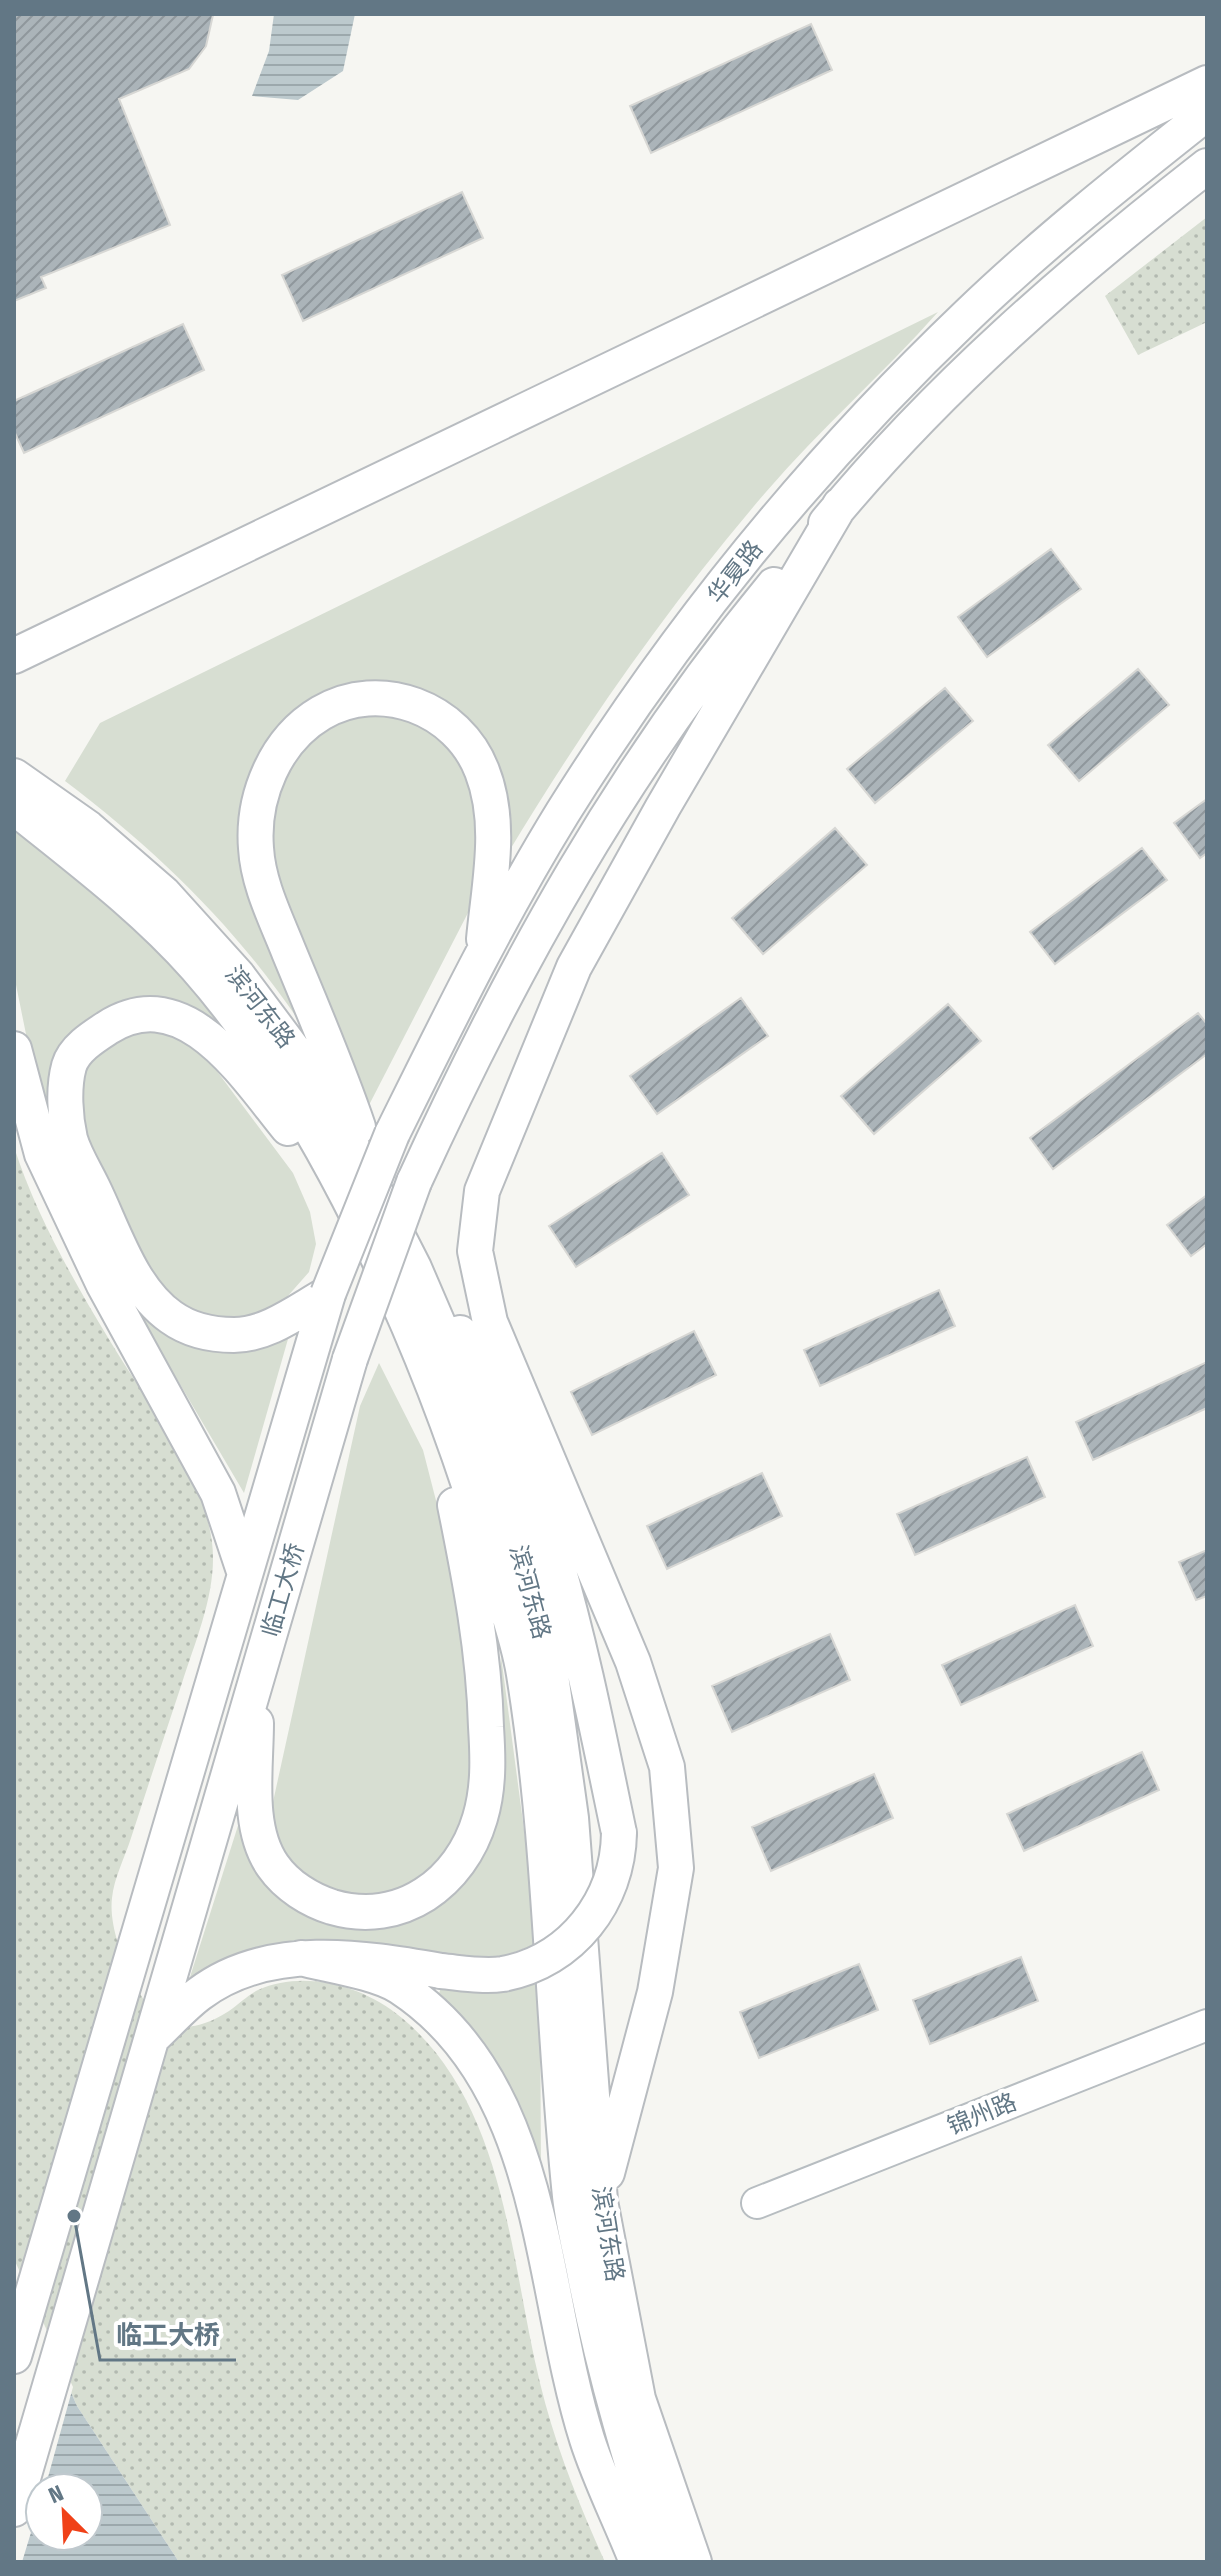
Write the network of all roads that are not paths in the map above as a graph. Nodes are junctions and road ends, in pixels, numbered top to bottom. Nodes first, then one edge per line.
1 (1207, 83) edge
2 (1207, 113) edge
3 (1207, 166) edge
4 (840, 505) junction
5 (14, 656) edge
6 (14, 776) edge
7 (14, 807) edge
8 (483, 951) junction
9 (14, 1049) edge
10 (392, 1134) joint
11 (414, 1182) joint
12 (350, 1205) junction
13 (388, 1214) junction
14 (414, 1268) junction
15 (328, 1294) junction
16 (431, 1383) junction
17 (244, 1571) junction
18 (256, 1682) junction
19 (301, 1958) junction
20 (1207, 2025) edge
21 (154, 2036) junction
22 (600, 2201) junction
23 (757, 2203) dead end
24 (14, 2356) edge
25 (14, 2509) edge
26 (637, 2562) edge
27 (663, 2562) edge
28 (694, 2562) edge

1 - 5 main road
2 - 8 main road, 华夏路
3 - 4 main road, 华夏路
4 - 11 main road, 华夏路
4 - 22 main road
6 - 13 main road, 滨河东路
7 - 12 main road, 滨河东路
8 - 10 main road, 华夏路
8 - 13 main road
9 - 17 main road
10 - 15 main road, 临工大桥, bridge
11 - 18 main road, 临工大桥, bridge
12 - 15 main road
12 - 16 main road, 滨河东路
13 - 14 main road, 滨河东路
14 - 19 main road, bridge
14 - 22 main road, 滨河东路
15 - 17 main road, 临工大桥
16 - 18 main road
16 - 27 main road, 滨河东路
17 - 24 main road, 临工大桥
18 - 21 main road, 临工大桥
19 - 21 main road
19 - 26 main road
20 - 23 street, 锦州路
21 - 25 main road, 临工大桥
22 - 28 main road, 滨河东路

